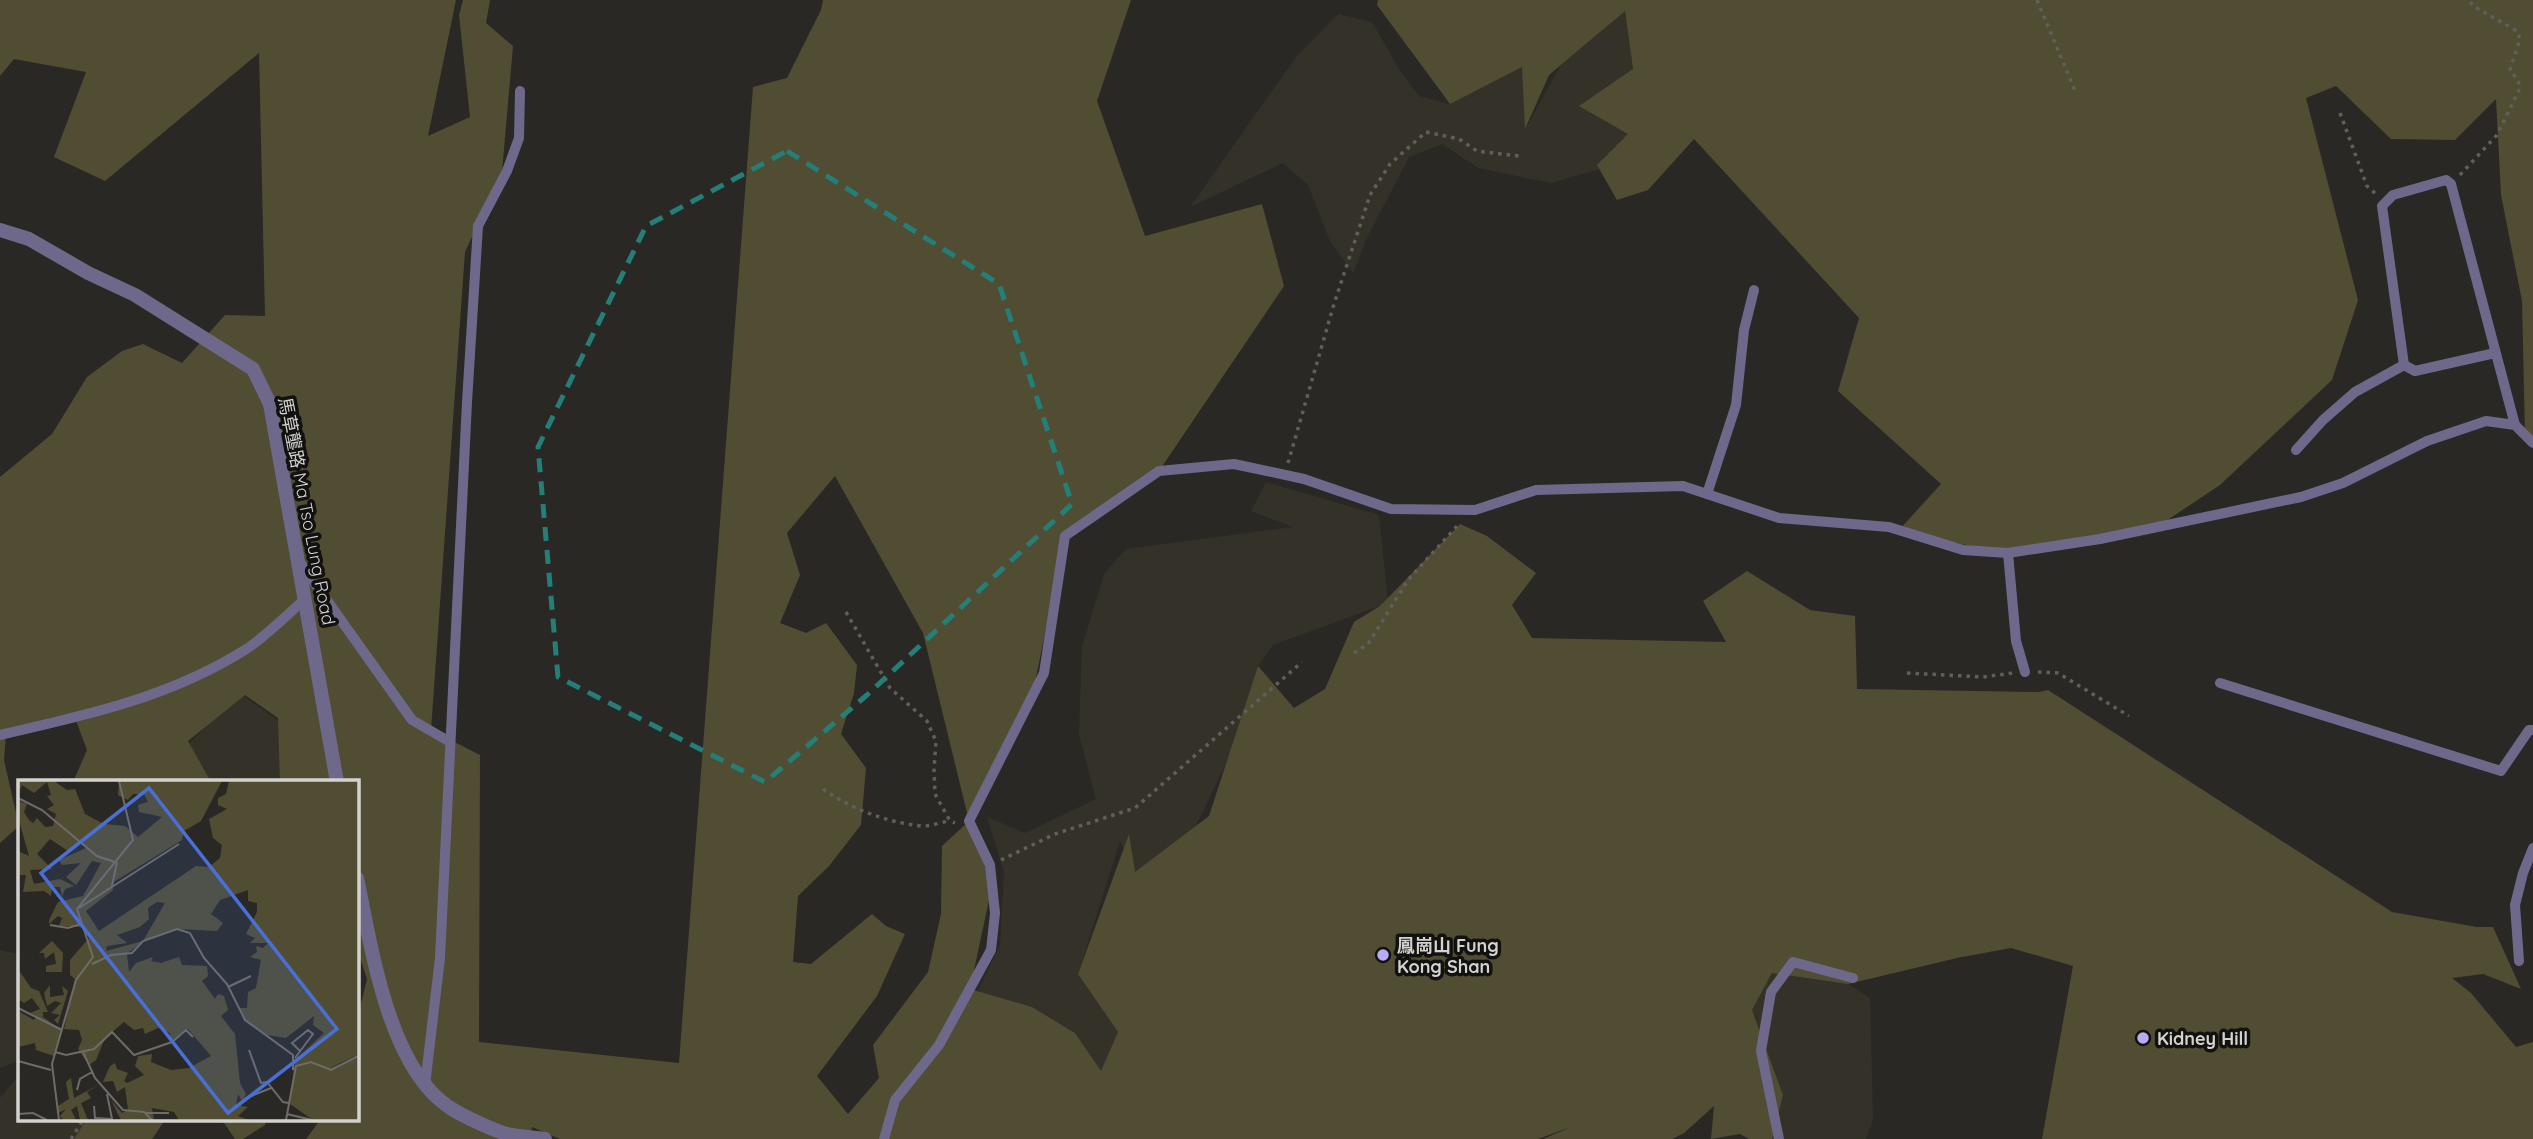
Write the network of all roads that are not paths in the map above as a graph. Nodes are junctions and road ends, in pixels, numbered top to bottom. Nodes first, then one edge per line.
1 (520, 91) dead end
2 (0, 230) edge
3 (1754, 290) dead end
4 (2495, 354) junction
5 (2404, 365) junction
6 (2515, 425) junction
7 (2533, 443) edge
8 (2296, 450) dead end
9 (1707, 494) junction
10 (2008, 553) junction
11 (298, 559) junction
12 (305, 599) junction
13 (2025, 672) road end
14 (2220, 683) dead end
15 (2533, 730) edge
16 (0, 735) edge
17 (450, 742) junction
18 (337, 780) edge
19 (2533, 848) edge
20 (359, 887) edge
21 (2519, 961) dead end
22 (1853, 978) dead end
23 (425, 1085) junction
24 (543, 1139) edge
25 (884, 1139) edge
26 (1779, 1139) edge

1 - 17 lane
2 - 11 street, 馬草壟路 Ma Tso Lung Road
3 - 9 lane
4 - 5 lane
4 - 5 lane
4 - 6 lane
5 - 8 lane
6 - 7 lane
6 - 10 lane
9 - 10 lane
9 - 25 lane
10 - 13 lane
11 - 12 street, 馬草壟路 Ma Tso Lung Road
11 - 17 lane
12 - 16 lane
12 - 18 street, 馬草壟路 Ma Tso Lung Road
14 - 15 lane
17 - 23 lane
19 - 21 lane
20 - 23 street
22 - 26 lane
23 - 24 street

